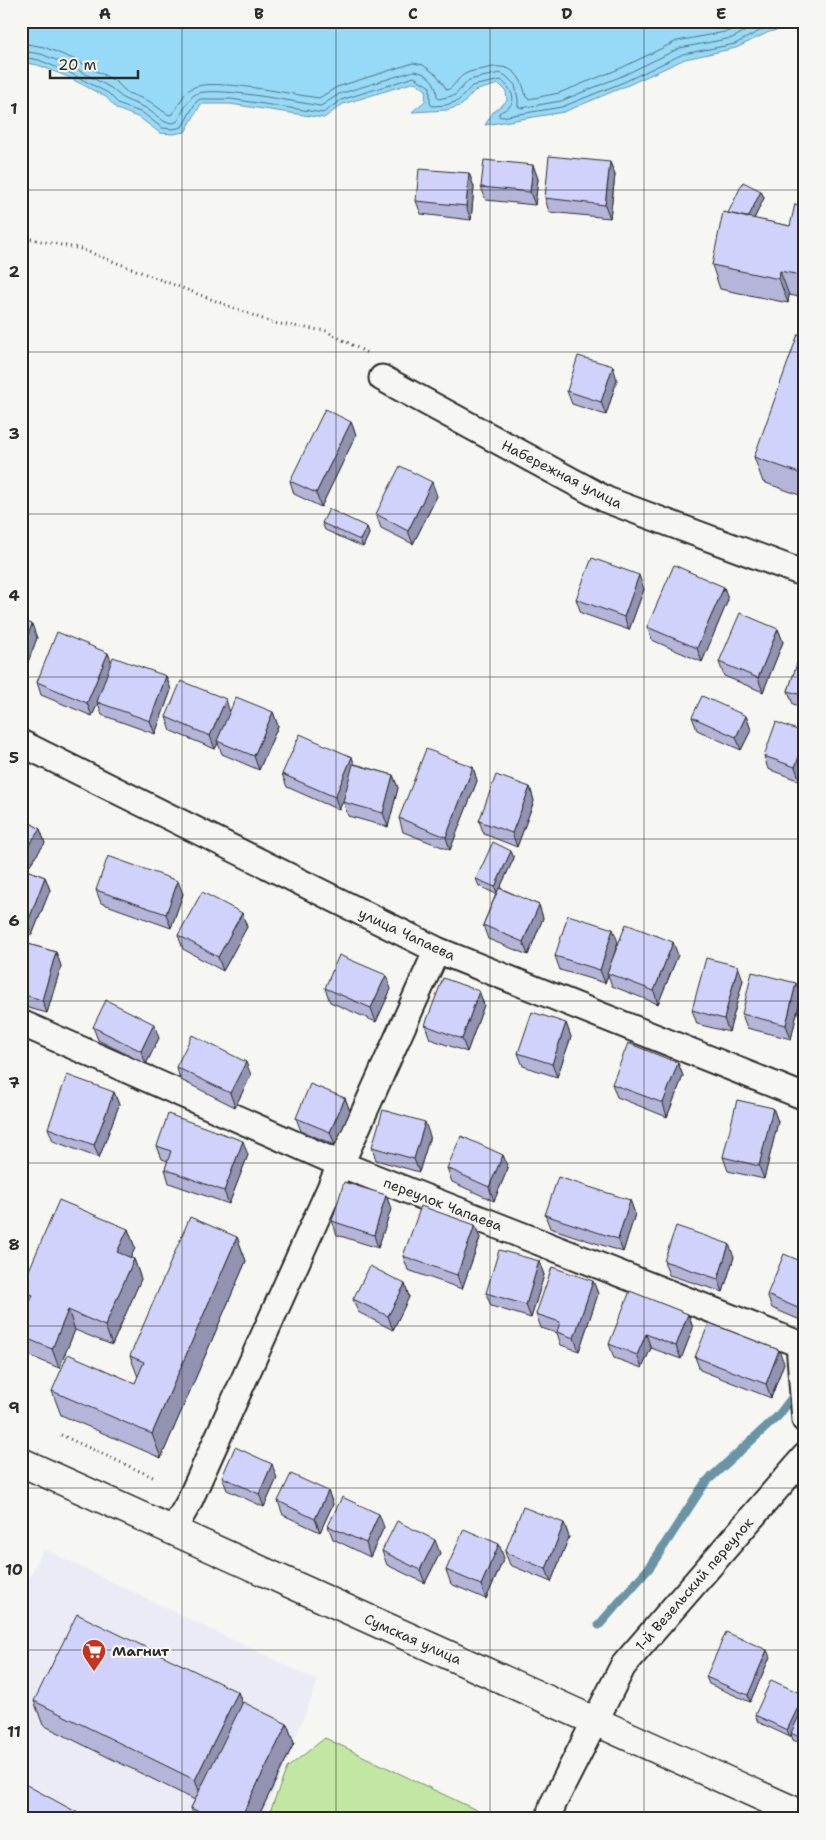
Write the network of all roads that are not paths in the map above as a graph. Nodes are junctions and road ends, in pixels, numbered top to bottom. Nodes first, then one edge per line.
1 (382, 378) road end
2 (805, 574) edge
3 (21, 743) edge
4 (437, 950) junction
5 (21, 1023) edge
6 (805, 1097) edge
7 (340, 1164) junction
8 (805, 1420) edge
9 (805, 1456) edge
10 (21, 1462) edge
11 (172, 1530) junction
12 (595, 1721) junction
13 (805, 1816) edge
14 (548, 1819) edge

1 - 2 street, Набережная улица
3 - 4 street, улица Чапаева
4 - 6 street, улица Чапаева
4 - 7 street
5 - 7 street, переулок Чапаева
7 - 8 street, переулок Чапаева
7 - 11 street
9 - 12 street, 1-й Везельский переулок
10 - 11 main road, Сумская улица
11 - 12 main road, Сумская улица
12 - 13 main road, Сумская улица
12 - 14 street, 1-й Везельский переулок

